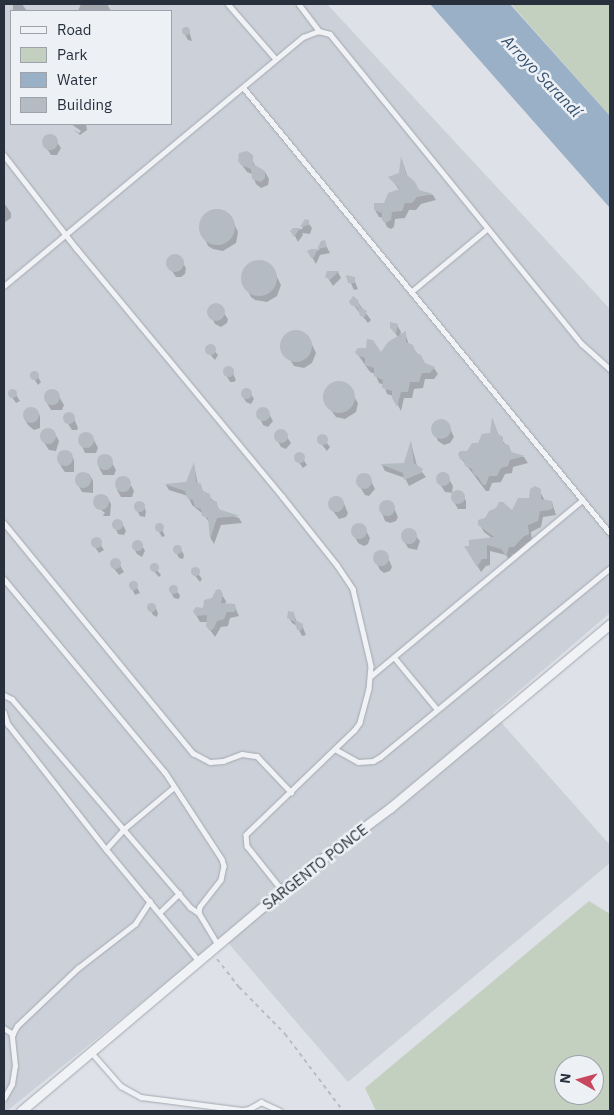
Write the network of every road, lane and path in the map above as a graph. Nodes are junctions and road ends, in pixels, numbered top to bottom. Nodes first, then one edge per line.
1 (228, 4) edge
2 (299, 4) edge
3 (319, 31) junction
4 (276, 59) junction
5 (243, 87) junction
6 (4, 155) edge
7 (487, 229) junction
8 (66, 234) junction
9 (4, 286) edge
10 (412, 292) junction
11 (610, 369) edge
12 (582, 500) junction
13 (4, 523) edge
14 (610, 533) edge
15 (610, 568) edge
16 (4, 579) edge
17 (610, 624) edge
18 (394, 657) junction
19 (371, 676) junction
20 (4, 696) edge
21 (437, 708) junction
22 (4, 712) edge
23 (335, 749) junction
24 (174, 786) junction
25 (291, 792) junction
26 (124, 829) junction
27 (106, 849) junction
28 (283, 891) junction
29 (179, 894) junction
30 (150, 901) junction
31 (159, 912) junction
32 (199, 913) junction
33 (218, 945) junction
34 (211, 951) junction
35 (199, 961) junction
36 (4, 1028) edge
37 (13, 1034) junction
38 (92, 1053) junction
39 (4, 1098) edge
40 (21, 1111) edge
41 (280, 1111) edge
42 (343, 1111) edge

1 - 4 lane
2 - 3 lane
3 - 4 lane
3 - 7 lane
4 - 5 lane
5 - 8 lane
5 - 10 lane
6 - 8 lane
7 - 10 lane
7 - 11 lane
8 - 9 lane
8 - 19 lane
10 - 12 lane
12 - 14 lane
12 - 18 lane
13 - 25 lane
15 - 21 lane
16 - 24 lane
17 - 28 street, SARGENTO PONCE
18 - 19 lane
18 - 21 lane
19 - 23 lane
20 - 26 lane
21 - 23 lane
22 - 27 lane
23 - 25 lane
24 - 26 lane
24 - 32 lane
25 - 28 lane
26 - 27 lane
26 - 29 lane
27 - 30 lane
28 - 33 street, SARGENTO PONCE
29 - 31 lane
29 - 32 lane
30 - 31 lane
30 - 37 lane
31 - 35 lane
32 - 33 lane
33 - 34 street, SARGENTO PONCE
34 - 35 street, SARGENTO PONCE
34 - 42 path
35 - 38 street, SARGENTO PONCE
36 - 37 lane
37 - 39 lane
38 - 40 street, SARGENTO PONCE
38 - 41 lane

